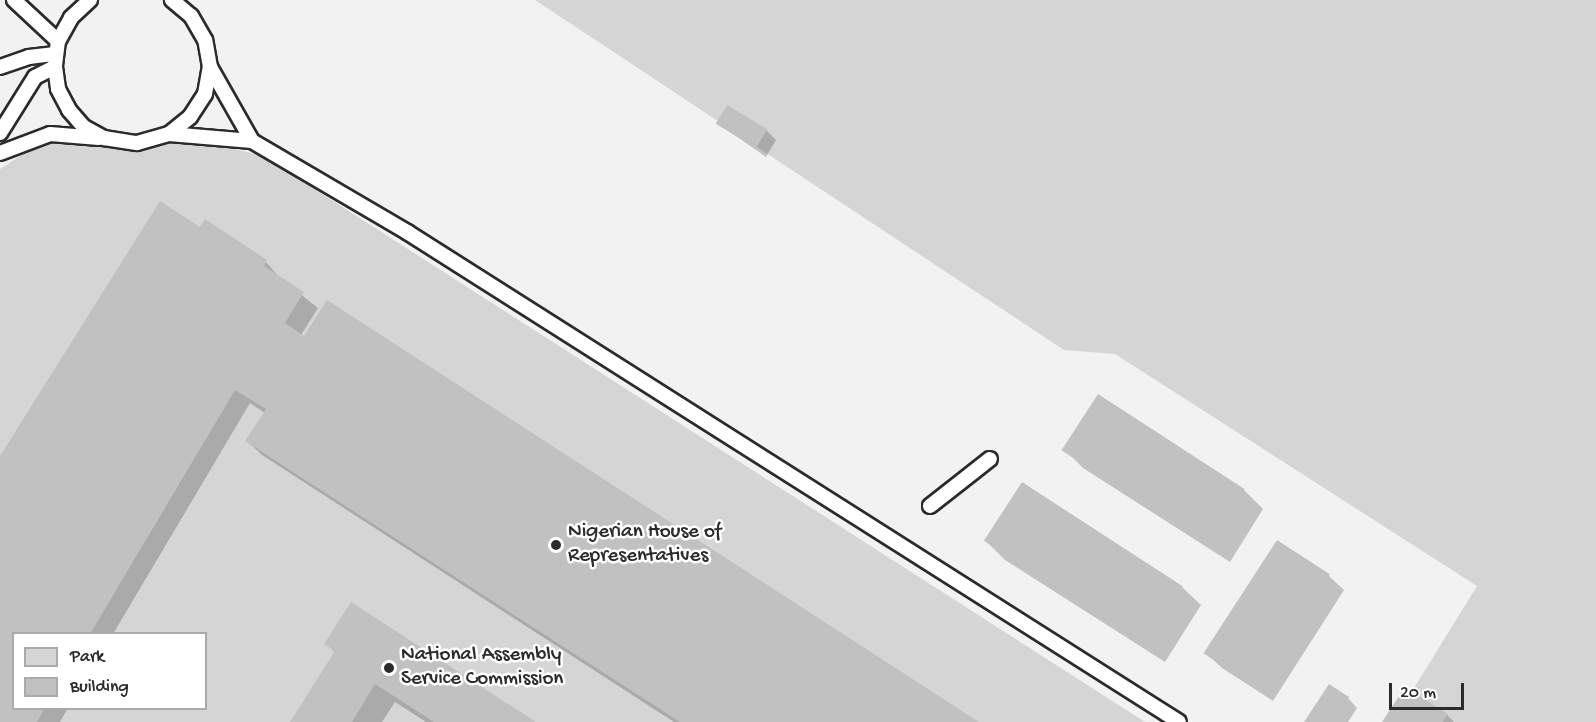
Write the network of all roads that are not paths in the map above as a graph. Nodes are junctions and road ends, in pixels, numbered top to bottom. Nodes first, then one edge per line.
1 (14, 0) edge
2 (90, 0) edge
3 (172, 0) edge
4 (56, 54) junction
5 (0, 67) edge
6 (210, 67) junction
7 (0, 133) edge
8 (169, 134) junction
9 (104, 138) junction
10 (252, 141) junction
11 (0, 153) edge
12 (990, 459) dead end
13 (930, 506) dead end
14 (1179, 722) edge

1 - 4 lane
2 - 4 lane
3 - 6 lane
4 - 5 lane
4 - 7 lane
4 - 9 lane
6 - 8 lane
6 - 10 lane
8 - 9 lane
8 - 10 lane
9 - 11 lane
10 - 14 lane
12 - 13 lane

